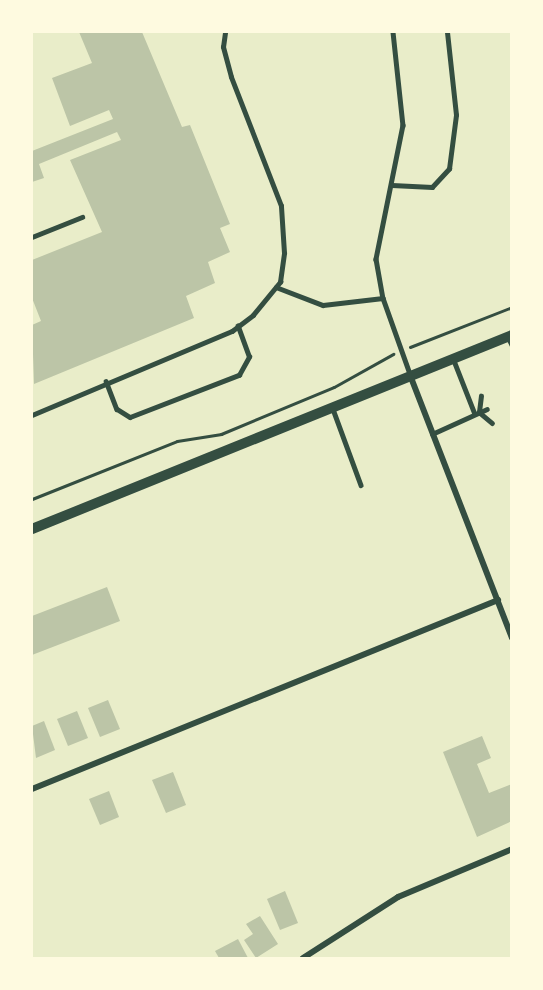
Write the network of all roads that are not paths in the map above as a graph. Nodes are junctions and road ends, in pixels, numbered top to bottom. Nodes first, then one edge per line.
1 (225, 32) edge
2 (393, 32) edge
3 (447, 32) edge
4 (392, 185) junction
5 (82, 217) dead end
6 (32, 237) edge
7 (276, 287) junction
8 (383, 298) junction
9 (238, 326) junction
10 (510, 339) edge
11 (453, 358) junction
12 (410, 374) junction
13 (106, 381) junction
14 (482, 396) dead end
15 (332, 406) junction
16 (487, 409) dead end
17 (477, 413) junction
18 (32, 415) edge
19 (492, 423) dead end
20 (432, 434) junction
21 (361, 485) dead end
22 (32, 529) edge
23 (498, 600) junction
24 (512, 638) edge
25 (32, 789) edge
26 (512, 849) edge
27 (303, 958) edge

1 - 7 lane
2 - 4 lane
3 - 4 lane
4 - 8 lane
5 - 6 lane
7 - 8 lane
7 - 9 lane
8 - 12 lane
9 - 13 lane
9 - 13 lane
10 - 11 street
11 - 12 street
11 - 17 lane
12 - 15 street
12 - 20 street
13 - 18 lane
14 - 17 lane
15 - 21 lane
15 - 22 street
16 - 17 lane
17 - 19 lane
17 - 20 lane
20 - 23 street
23 - 24 street
23 - 25 street
26 - 27 street

